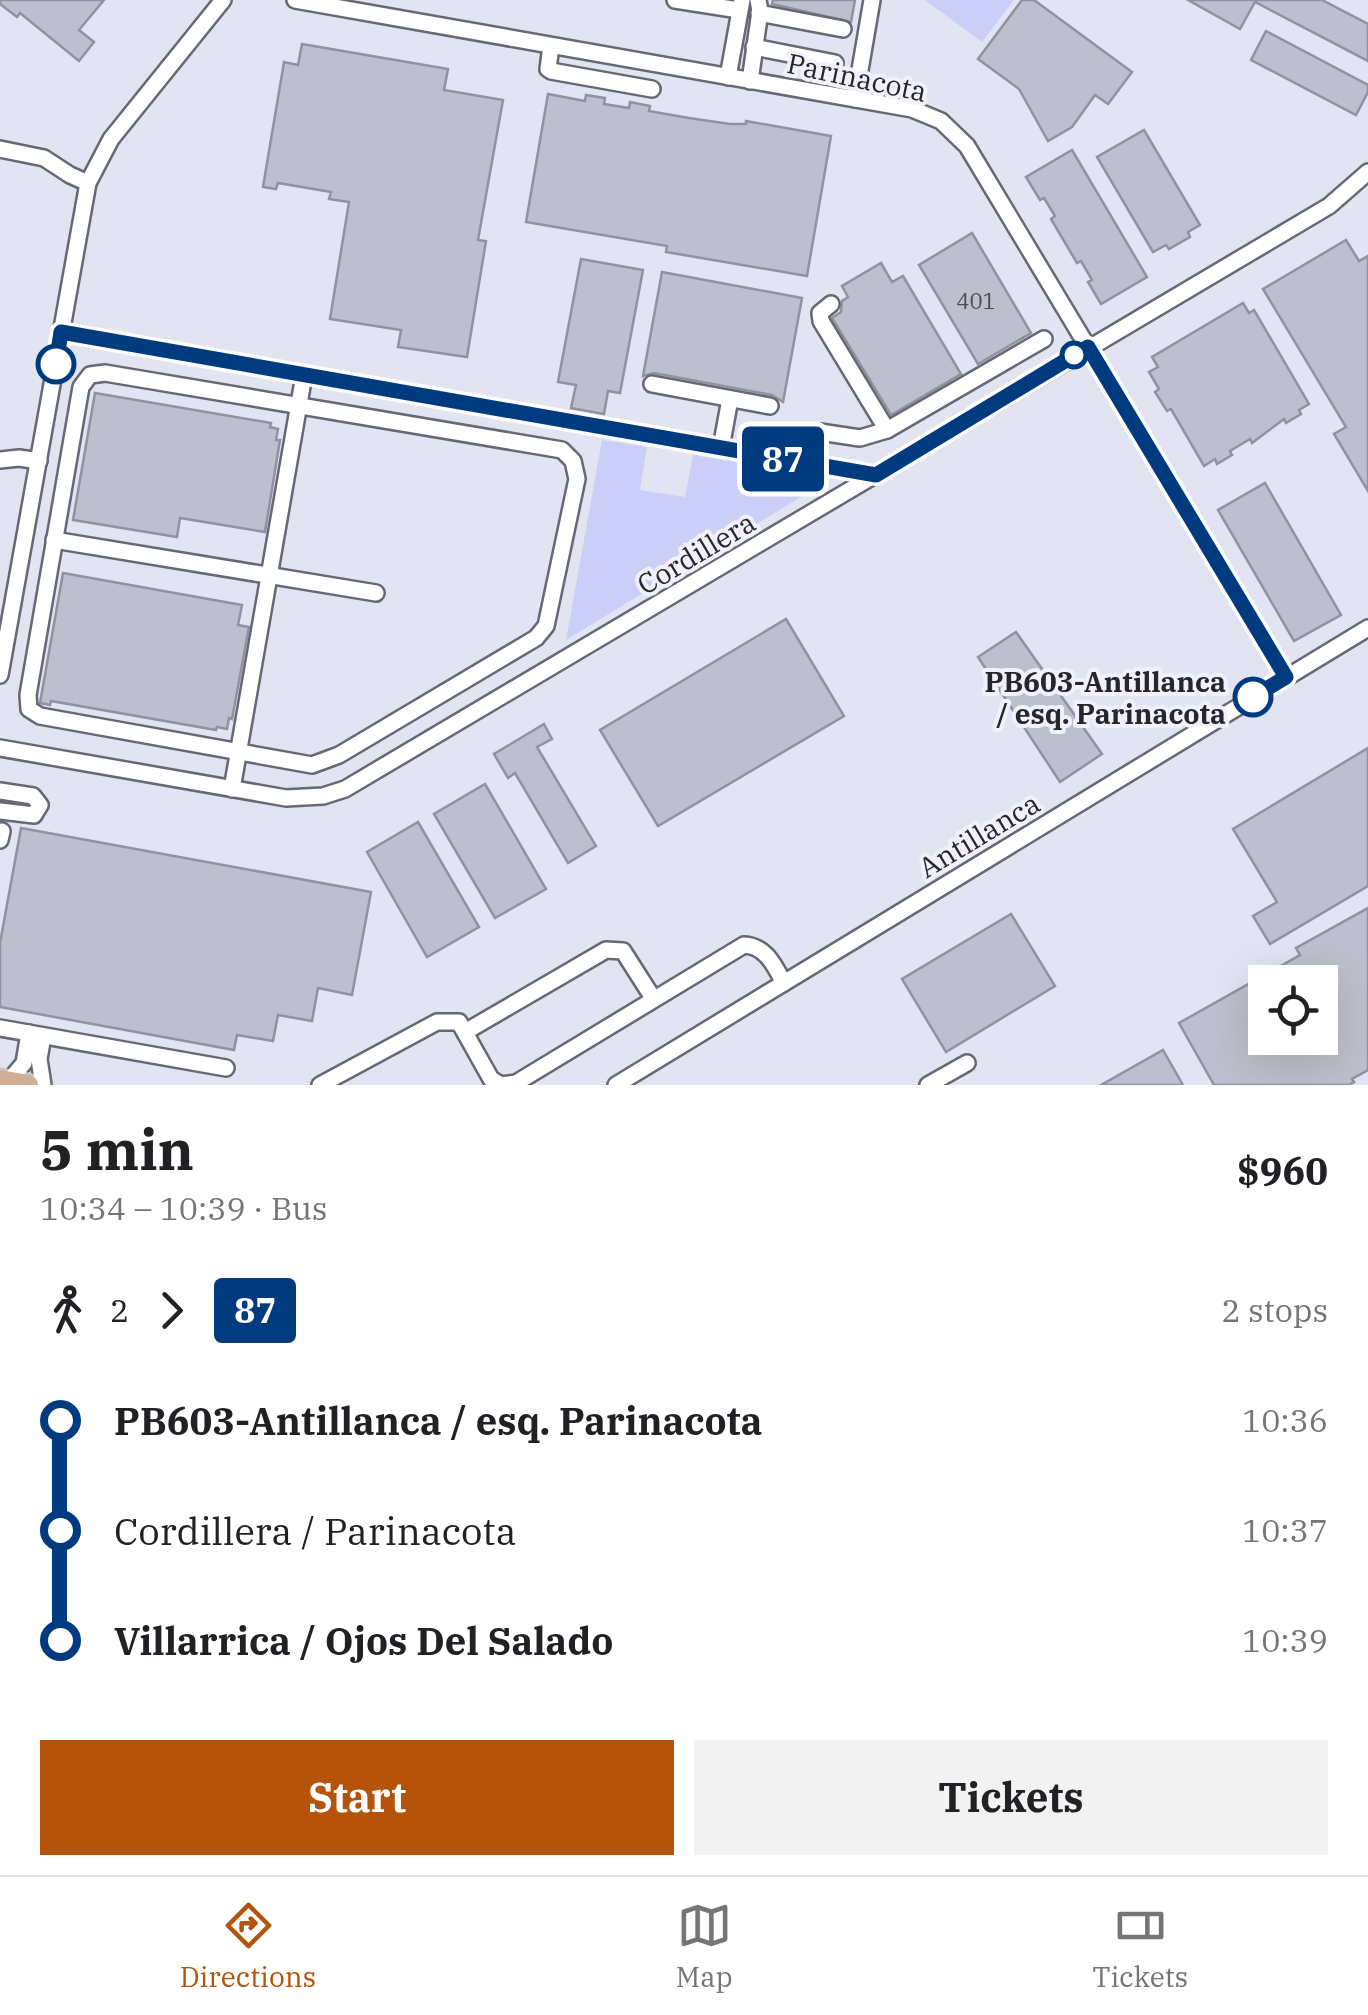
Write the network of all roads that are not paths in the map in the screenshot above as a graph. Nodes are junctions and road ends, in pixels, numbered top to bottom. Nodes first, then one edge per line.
1 (223, 0) edge
2 (295, 0) edge
3 (675, 0) edge
4 (872, 0) edge
5 (741, 5) edge
6 (758, 7) edge
7 (843, 29) dead end
8 (551, 46) junction
9 (754, 47) junction
10 (835, 63) dead end
11 (728, 77) junction
12 (750, 81) junction
13 (652, 89) dead end
14 (855, 99) junction
15 (2, 153) edge
16 (1368, 172) edge
17 (88, 183) junction
18 (830, 304) dead end
19 (61, 332) junction
20 (1044, 340) dead end
21 (1088, 347) junction
22 (304, 375) junction
23 (972, 381) junction
24 (652, 384) dead end
25 (730, 398) junction
26 (770, 406) dead end
27 (299, 407) junction
28 (986, 407) junction
29 (887, 430) junction
30 (820, 432) dead end
31 (722, 448) junction
32 (0, 460) edge
33 (39, 461) junction
34 (876, 475) junction
35 (54, 540) junction
36 (270, 576) junction
37 (376, 593) dead end
38 (1368, 628) edge
39 (0, 674) edge
40 (1286, 677) junction
41 (0, 748) edge
42 (238, 754) junction
43 (232, 788) junction
44 (0, 791) edge
45 (0, 811) edge
46 (784, 983) junction
47 (653, 998) junction
48 (0, 1028) edge
49 (465, 1032) junction
50 (36, 1034) junction
51 (967, 1063) dead end
52 (226, 1068) dead end
53 (12, 1082) edge
54 (495, 1083) edge
55 (42, 1085) edge
56 (320, 1085) edge
57 (616, 1085) edge
58 (928, 1085) edge

1 - 17 street
2 - 8 street, Parinacota
3 - 5 street
4 - 14 street
5 - 11 street
6 - 7 street
6 - 9 street
8 - 11 street, Parinacota
8 - 13 street
9 - 10 street
9 - 12 street
11 - 12 street, Parinacota
12 - 14 street, Parinacota
14 - 21 street, Parinacota
15 - 17 street
16 - 21 street, Cordillera
17 - 19 street
18 - 29 street
19 - 22 street
19 - 33 street
20 - 23 street
21 - 28 street, Cordillera
21 - 40 street, Parinacota
22 - 27 street
22 - 31 street
23 - 28 street
23 - 29 street
24 - 25 street
25 - 26 street
25 - 31 street
27 - 35 street
27 - 36 street
27 - 42 street
28 - 34 street, Cordillera
29 - 30 street
31 - 34 street
32 - 33 street
33 - 39 street
34 - 43 street, Cordillera
35 - 36 street
35 - 42 street
36 - 37 street
36 - 42 street
38 - 40 street, Antillanca
40 - 46 street, Antillanca
41 - 43 street, Cordillera
42 - 43 street
44 - 45 street
46 - 47 street
46 - 57 street, Antillanca
47 - 49 street
47 - 54 street
48 - 50 street
49 - 54 street
49 - 56 street
50 - 52 street
50 - 53 street
50 - 55 street
51 - 58 street

